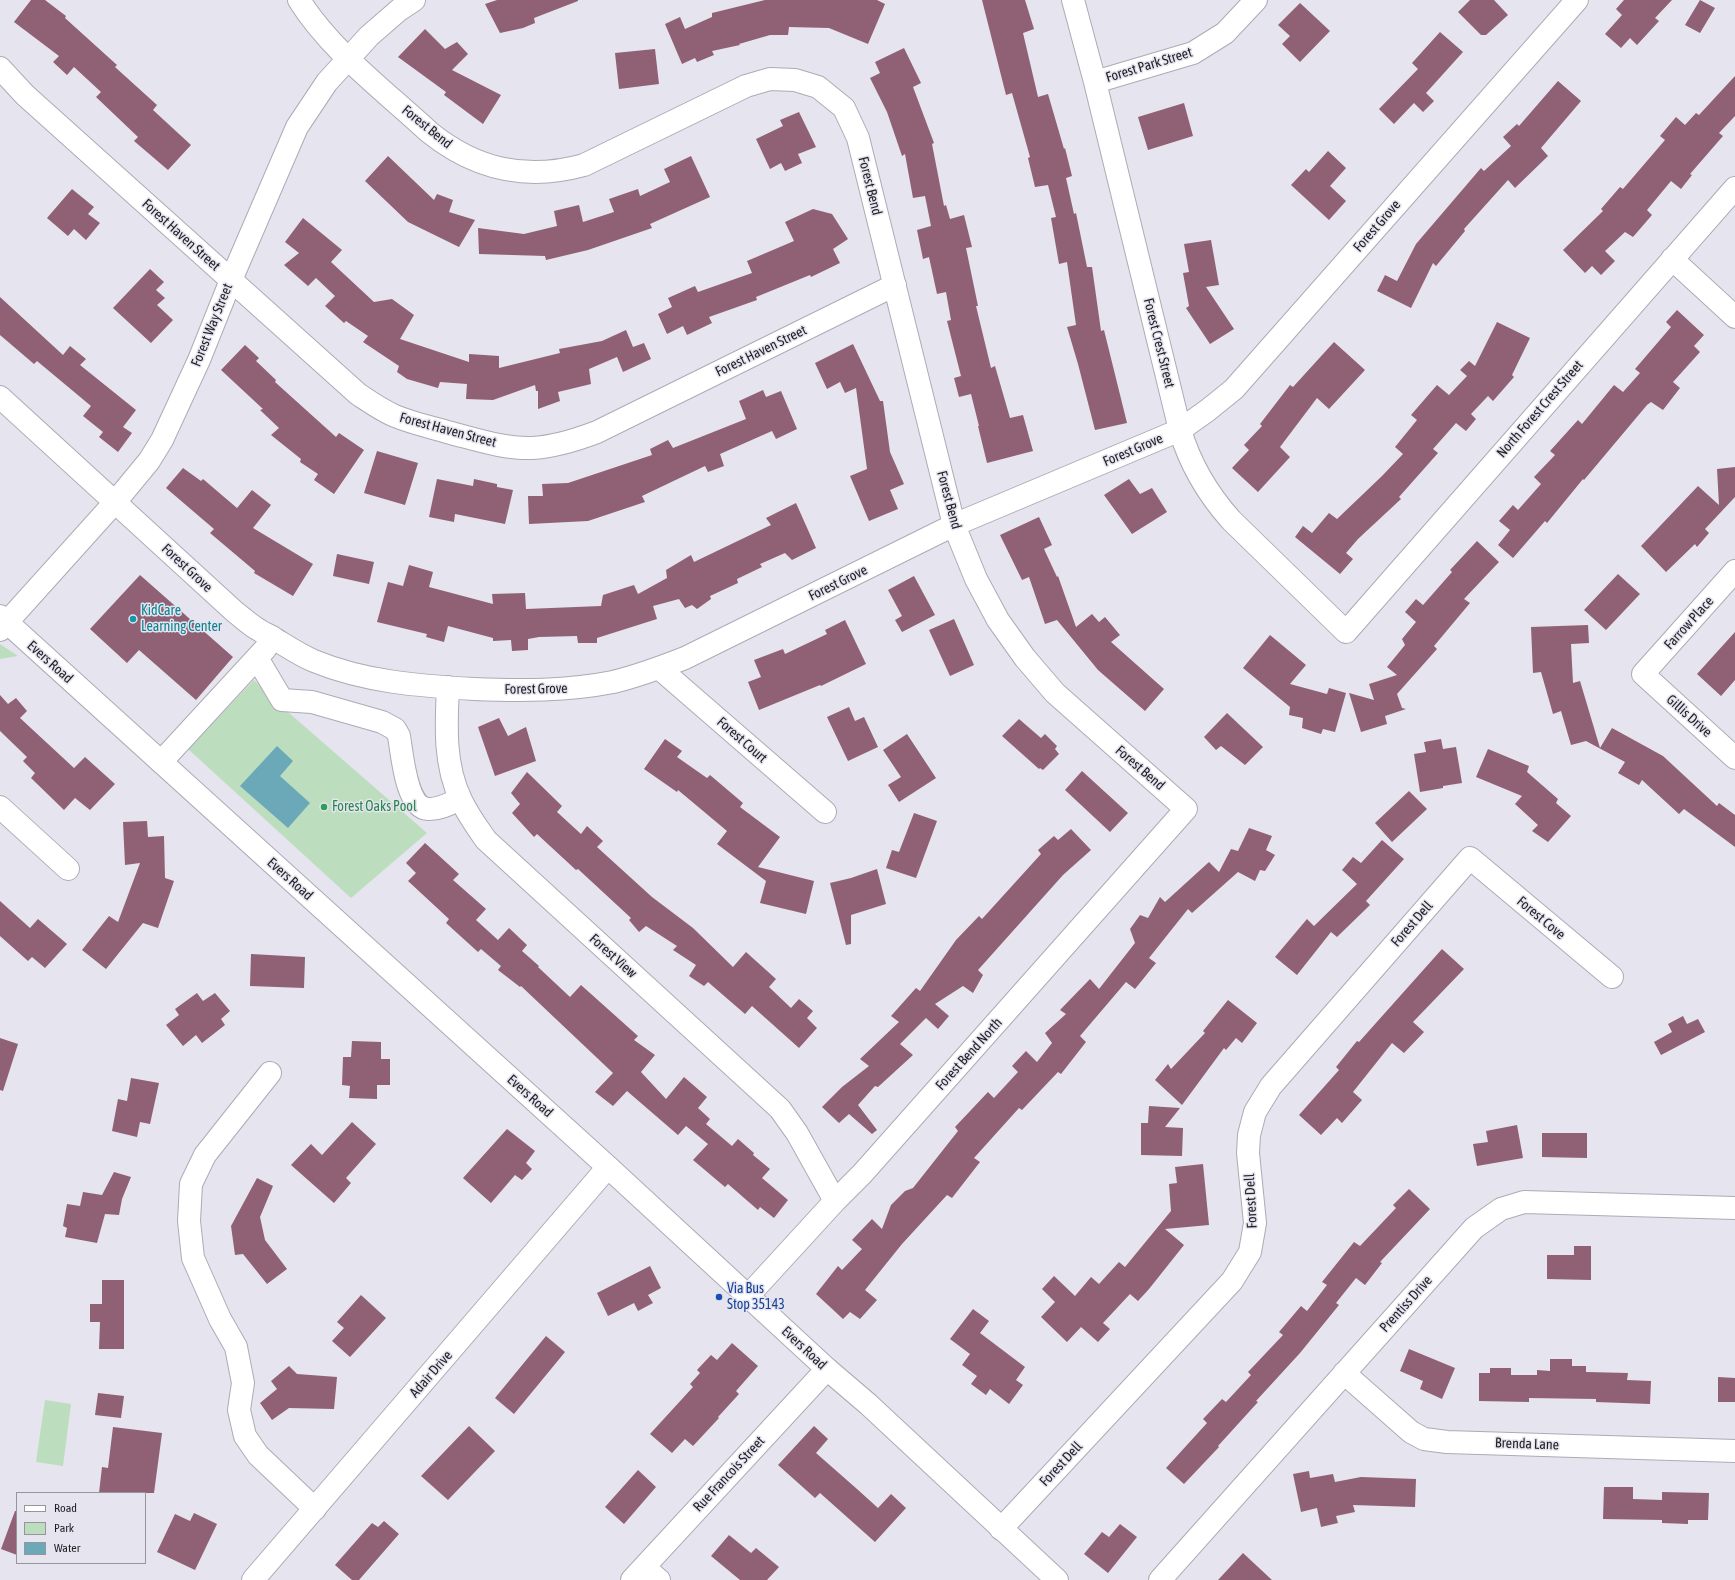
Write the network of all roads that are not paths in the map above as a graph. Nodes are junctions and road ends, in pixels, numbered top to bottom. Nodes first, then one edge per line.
1 (299, 0) edge
2 (414, 0) edge
3 (1073, 0) edge
4 (1256, 0) edge
5 (1577, 0) edge
6 (349, 58) junction
7 (0, 68) edge
8 (1095, 82) junction
9 (1735, 188) edge
10 (1672, 259) junction
11 (231, 280) junction
12 (896, 285) junction
13 (1735, 317) edge
14 (0, 396) edge
15 (1180, 430) junction
16 (116, 501) junction
17 (954, 525) junction
18 (1735, 571) edge
19 (2, 623) edge
20 (1346, 632) joint
21 (274, 638) junction
22 (257, 658) junction
23 (659, 668) junction
24 (1643, 674) joint
25 (448, 687) junction
26 (1735, 758) edge
27 (161, 762) junction
28 (460, 800) junction
29 (0, 807) edge
30 (1186, 809) joint
31 (825, 812) dead end
32 (1470, 858) joint
33 (68, 869) dead end
34 (1612, 977) dead end
35 (270, 1073) dead end
36 (608, 1167) junction
37 (835, 1201) junction
38 (1735, 1208) edge
39 (748, 1296) junction
40 (827, 1369) junction
41 (1344, 1373) junction
42 (1735, 1451) edge
43 (315, 1509) junction
44 (1001, 1529) junction
45 (645, 1576) edge
46 (253, 1580) edge
47 (1057, 1580) edge
48 (1160, 1580) edge

1 - 6 street, Forest Bend
2 - 6 street, Forest Way Street
3 - 8 street, Forest Crest Street
4 - 8 street, Forest Park Street
5 - 15 street, Forest Grove
6 - 11 street, Forest Way Street
6 - 12 street, Forest Bend
7 - 11 street, Forest Haven Street
8 - 15 street, Forest Crest Street
9 - 10 street, North Forest Crest Street
10 - 13 street
10 - 20 street, North Forest Crest Street
11 - 12 street, Forest Haven Street
11 - 16 street, Forest Way Street
12 - 17 street, Forest Bend
14 - 16 street, Forest Grove
15 - 17 street, Forest Grove
15 - 20 street, Forest Crest Street
16 - 19 street, Forest Way Street
16 - 21 street, Forest Grove
17 - 23 street, Forest Grove
17 - 30 street, Forest Bend
18 - 24 street, Farrow Place
19 - 27 street, Evers Road
21 - 22 street
21 - 25 street, Forest Grove
22 - 27 street
22 - 28 street
23 - 25 street, Forest Grove
23 - 31 street, Forest Court
24 - 26 street, Gillis Drive
25 - 28 street, Forest View
27 - 36 street, Evers Road
28 - 37 street, Forest View
29 - 33 street
30 - 37 street, Forest Bend North
32 - 34 street, Forest Cove
32 - 44 street, Forest Dell
35 - 43 street
36 - 39 street, Evers Road
36 - 43 street, Adair Drive
37 - 39 street, Forest Bend North
38 - 41 street, Prentiss Drive
39 - 40 street, Evers Road
40 - 44 street, Evers Road
40 - 45 street, Rue Francois Street
41 - 42 street, Brenda Lane
41 - 48 street, Prentiss Drive
43 - 46 street, Adair Drive
44 - 47 street, Evers Road

